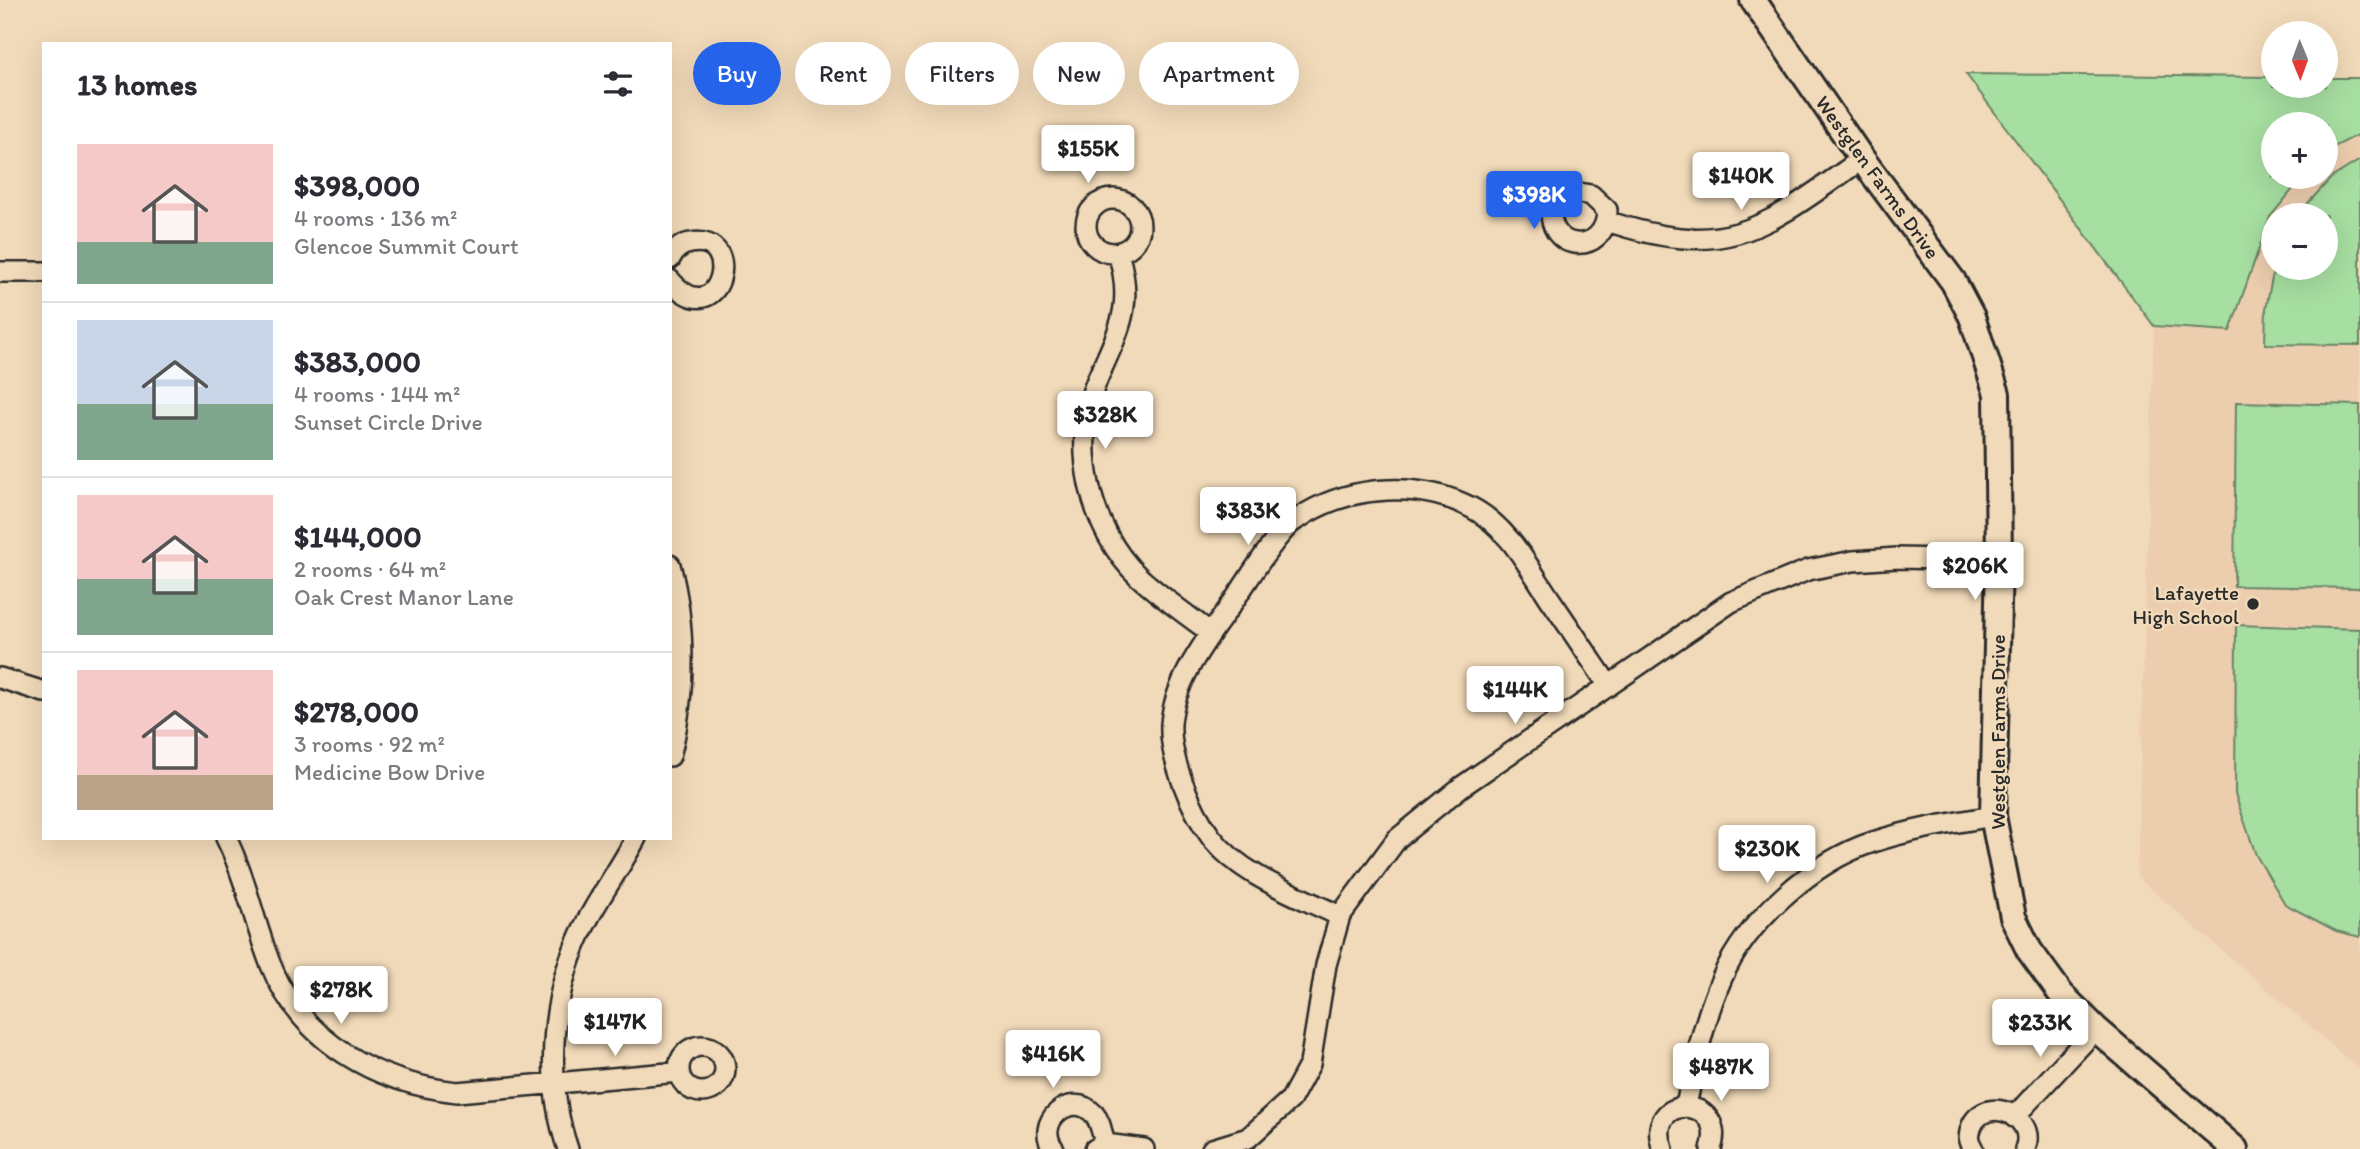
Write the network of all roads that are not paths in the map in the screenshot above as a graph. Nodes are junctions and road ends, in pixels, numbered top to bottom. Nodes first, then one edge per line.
1 (1753, 0) edge
2 (1862, 159) junction
3 (1607, 221) dead end
4 (1118, 253) dead end
5 (672, 257) edge
6 (0, 272) edge
7 (42, 272) edge
8 (674, 293) edge
9 (1999, 560) junction
10 (672, 572) edge
11 (1211, 633) junction
12 (0, 678) edge
13 (1609, 687) junction
14 (42, 691) edge
15 (672, 742) edge
16 (1993, 816) junction
17 (227, 840) edge
18 (635, 840) edge
19 (1340, 916) junction
20 (2096, 1029) junction
21 (679, 1072) dead end
22 (555, 1085) junction
23 (1686, 1106) junction
24 (2014, 1116) junction
25 (1100, 1147) edge
26 (568, 1149) edge
27 (1054, 1149) edge
28 (1144, 1149) edge
29 (1212, 1149) edge
30 (1663, 1149) edge
31 (1711, 1149) edge
32 (1973, 1149) edge
33 (2025, 1149) edge
34 (2235, 1149) edge

1 - 2 street, Westglen Farms Drive
2 - 3 street
2 - 9 street, Westglen Farms Drive
4 - 11 street
5 - 8 street
6 - 7 street
9 - 13 street
9 - 16 street, Westglen Farms Drive
10 - 15 street
11 - 13 street
11 - 19 street
12 - 14 street
13 - 19 street
16 - 20 street, Westglen Farms Drive
16 - 23 street
17 - 22 street
18 - 22 street
19 - 29 street
20 - 24 street
20 - 34 street, Westglen Farms Drive
21 - 22 street
22 - 26 street
23 - 30 street
23 - 31 street
24 - 32 street
24 - 33 street
25 - 27 street
25 - 28 street

